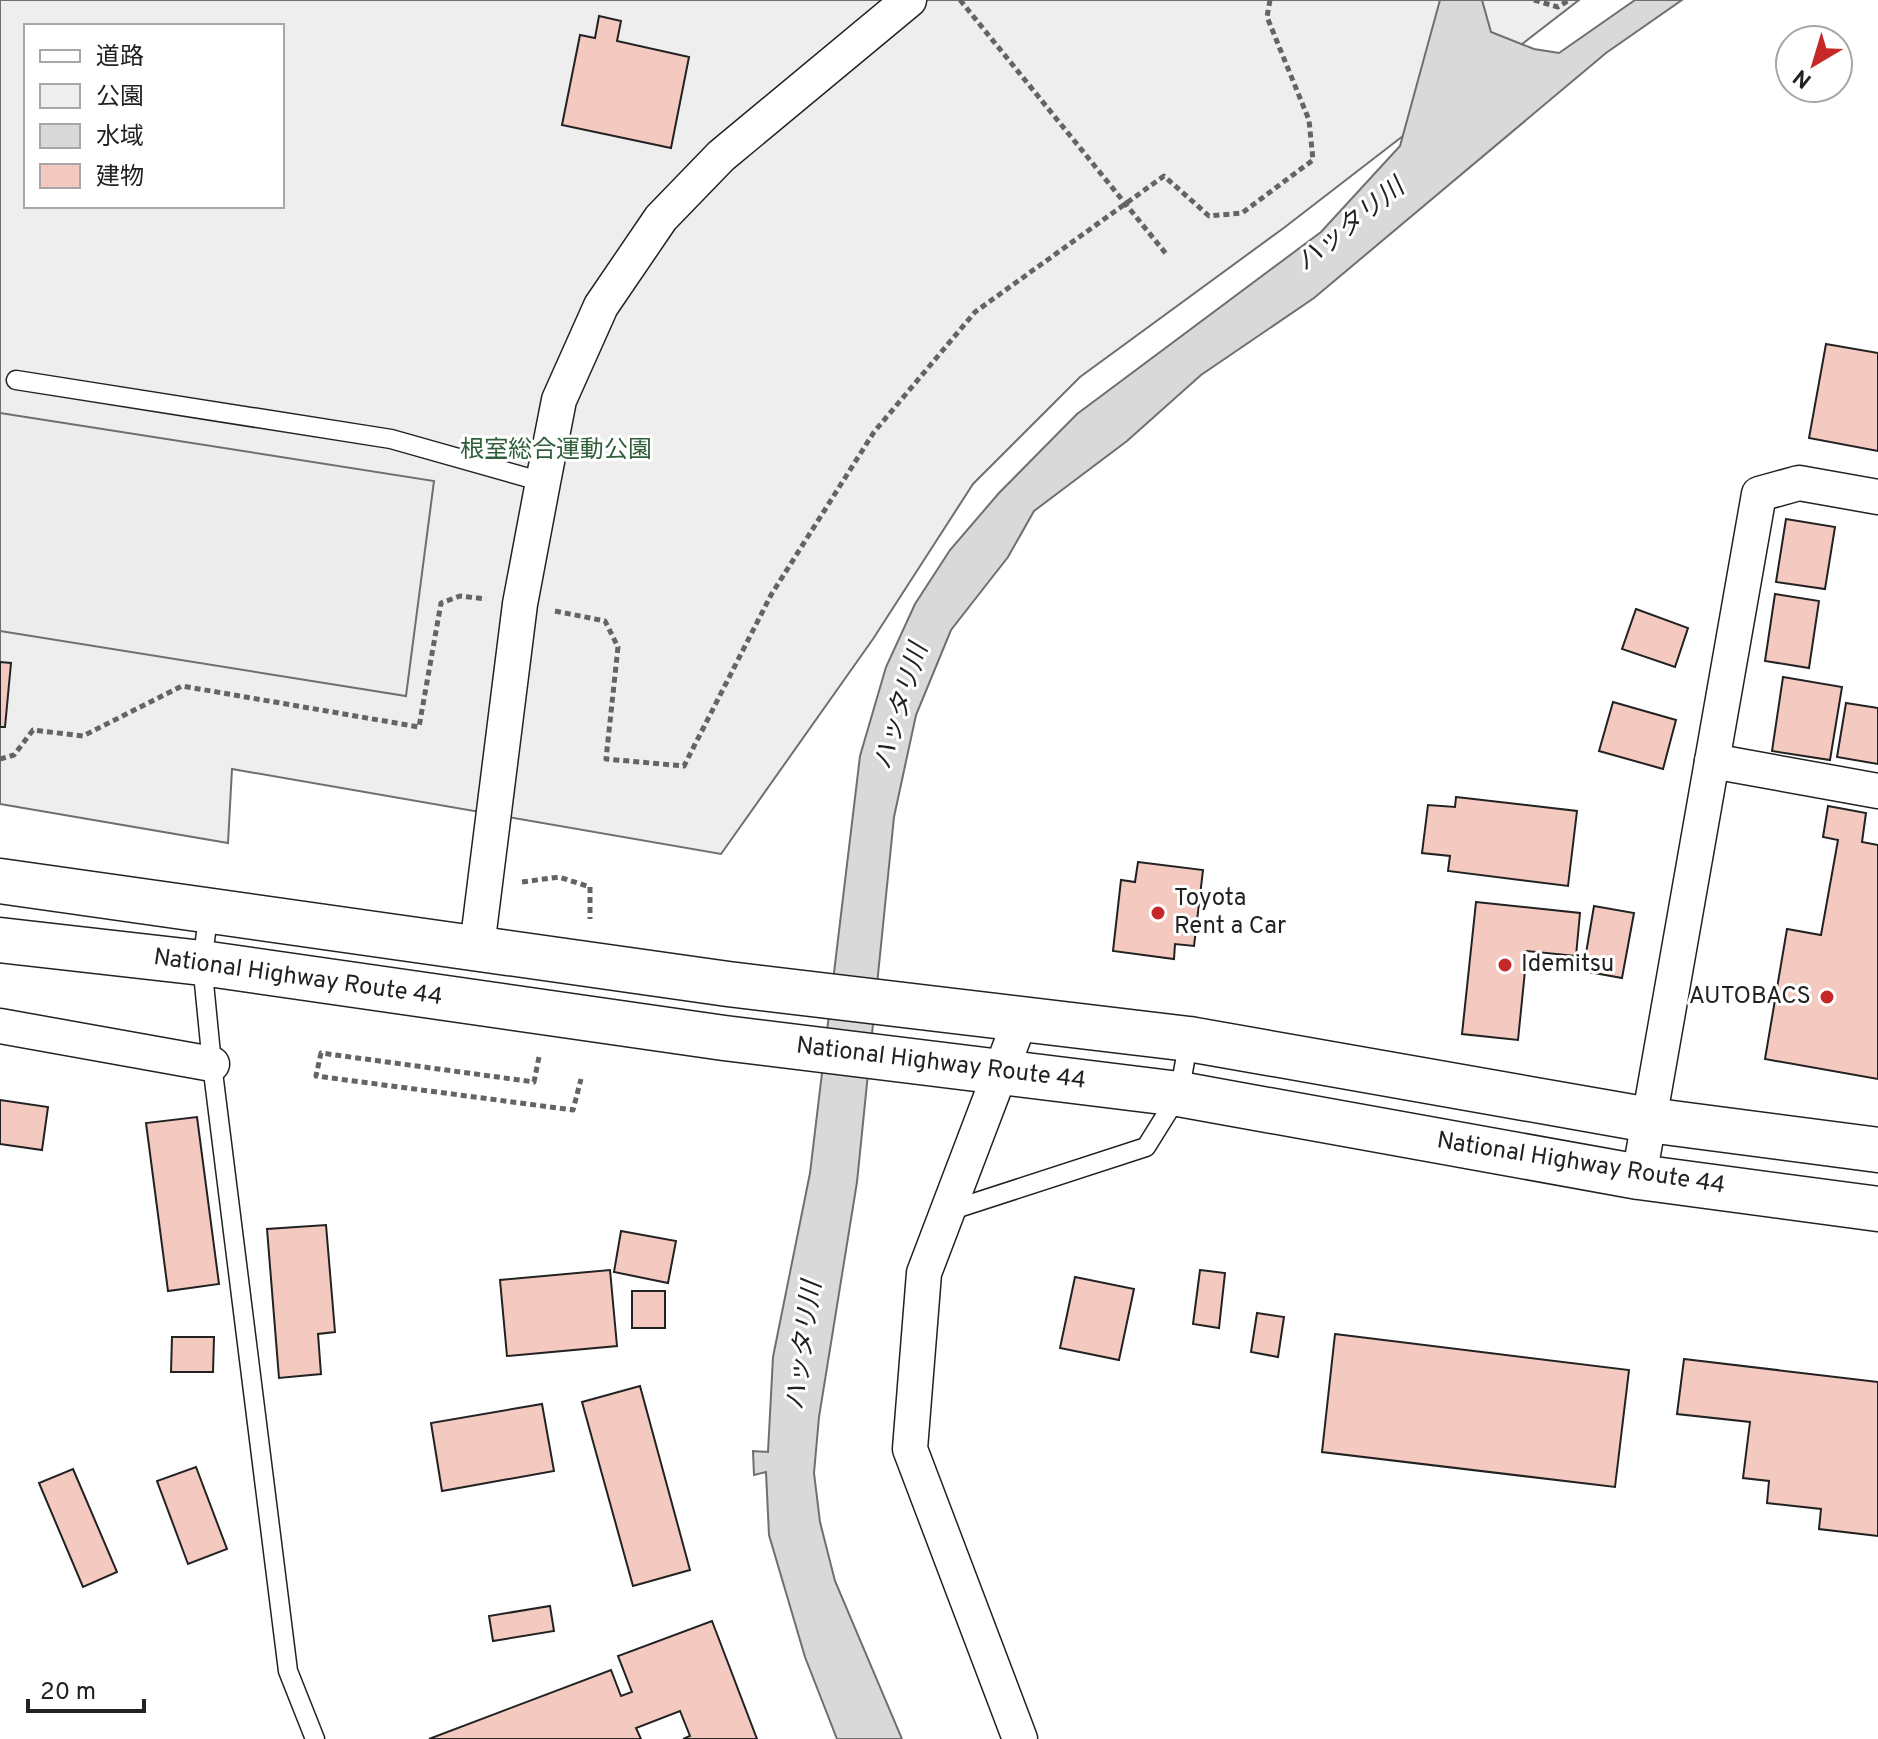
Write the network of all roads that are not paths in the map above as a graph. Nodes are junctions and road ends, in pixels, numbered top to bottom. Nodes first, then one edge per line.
1 (909, 0) edge
2 (16, 380) dead end
3 (543, 482) junction
4 (1878, 497) edge
5 (1712, 761) junction
6 (1878, 791) edge
7 (0, 881) edge
8 (209, 910) junction
9 (0, 940) edge
10 (477, 947) junction
11 (202, 963) junction
12 (1021, 1018) junction
13 (0, 1026) edge
14 (1189, 1039) junction
15 (212, 1064) junction
16 (998, 1070) junction
17 (1179, 1094) junction
18 (1649, 1120) junction
19 (1878, 1150) edge
20 (1639, 1177) junction
21 (1878, 1209) edge
22 (946, 1212) junction
23 (315, 1739) edge
24 (1020, 1739) edge

1 - 3 street
2 - 3 lane
3 - 10 street
4 - 5 street
5 - 6 street
5 - 18 street
7 - 8 highway
8 - 10 highway
8 - 11 lane
9 - 11 highway, National Highway Route 44
10 - 12 highway
11 - 15 lane
11 - 16 highway, National Highway Route 44
12 - 14 highway
12 - 16 street
13 - 15 street
14 - 17 lane
14 - 18 highway
15 - 23 lane
16 - 17 highway, National Highway Route 44
16 - 22 street
17 - 20 highway, National Highway Route 44
17 - 22 lane
18 - 19 highway
18 - 20 street
20 - 21 highway, National Highway Route 44
22 - 24 street

